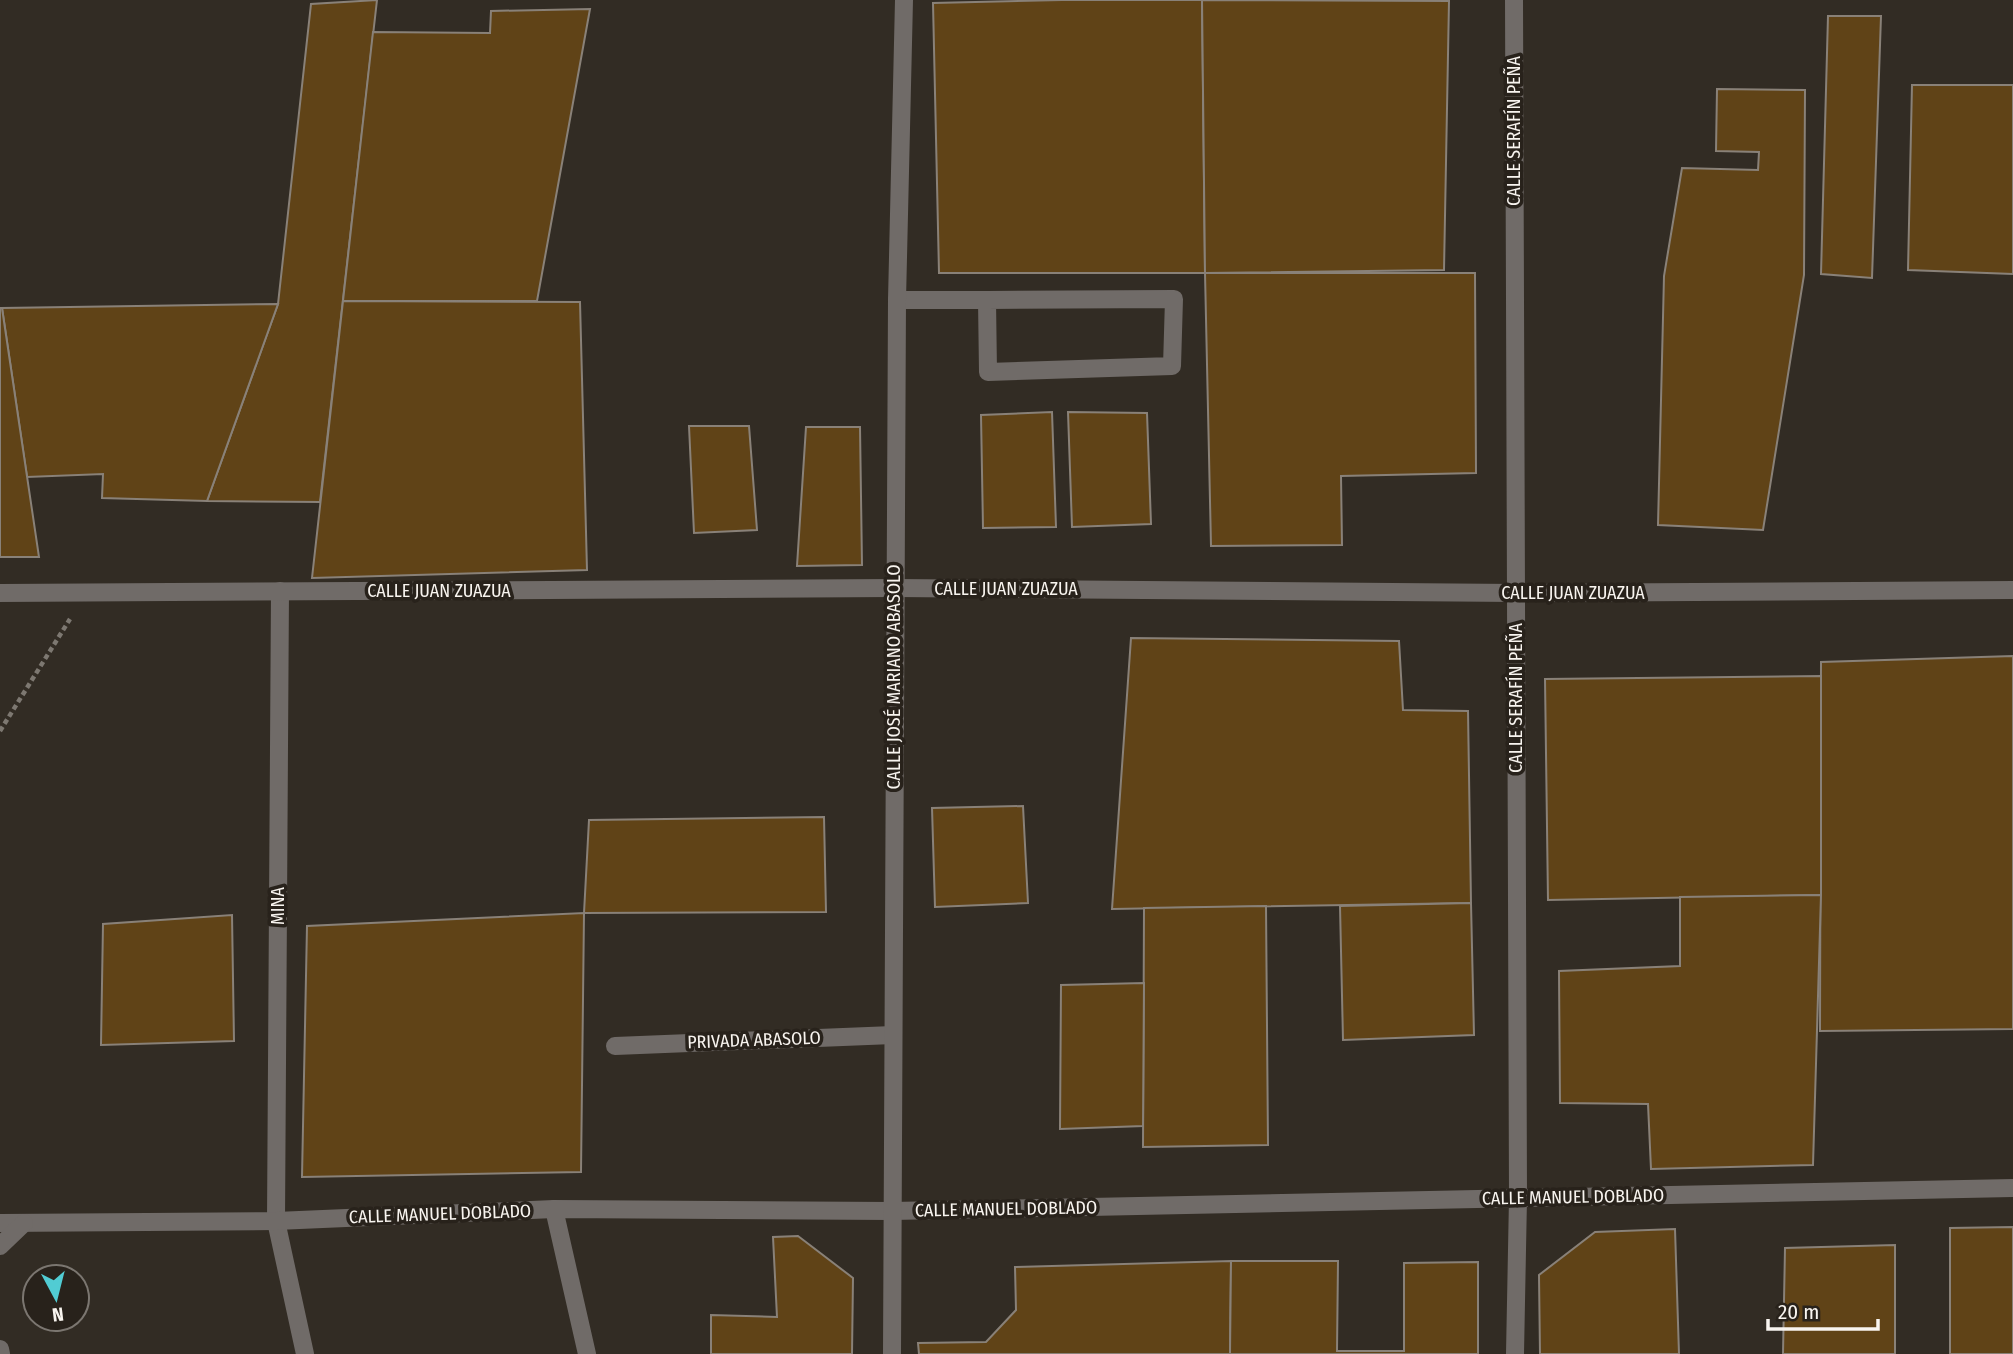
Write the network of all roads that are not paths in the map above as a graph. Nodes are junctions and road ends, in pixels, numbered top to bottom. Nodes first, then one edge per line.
1 (904, 0) edge
2 (1514, 0) edge
3 (897, 300) junction
4 (987, 300) junction
5 (895, 588) junction
6 (2013, 590) edge
7 (280, 591) junction
8 (0, 593) edge
9 (1516, 593) junction
10 (893, 1035) junction
11 (615, 1046) dead end
12 (2013, 1188) edge
13 (1518, 1198) junction
14 (554, 1209) junction
15 (892, 1211) junction
16 (276, 1221) junction
17 (0, 1223) edge
18 (24, 1223) junction
19 (0, 1246) edge
20 (0, 1349) edge
21 (1, 1354) edge
22 (304, 1354) edge
23 (587, 1354) edge
24 (892, 1354) edge
25 (1515, 1354) edge

1 - 3 street, CALLE JOSÉ MARIANO ABASOLO
2 - 9 street, CALLE SERAFÍN PEÑA
3 - 4 street
3 - 5 street, CALLE JOSÉ MARIANO ABASOLO
4 - 4 street
5 - 7 street, CALLE JUAN ZUAZUA
5 - 9 street, CALLE JUAN ZUAZUA
5 - 10 street, CALLE JOSÉ MARIANO ABASOLO
6 - 9 street, CALLE JUAN ZUAZUA
7 - 8 street, CALLE JUAN ZUAZUA
7 - 16 street, MINA
9 - 13 street, CALLE SERAFÍN PEÑA
10 - 11 street, PRIVADA ABASOLO
10 - 15 street, CALLE JOSÉ MARIANO ABASOLO
12 - 13 street, CALLE MANUEL DOBLADO
13 - 15 street, CALLE MANUEL DOBLADO
13 - 25 street, CALLE SERAFÍN PEÑA
14 - 15 street, CALLE MANUEL DOBLADO
14 - 16 street, CALLE MANUEL DOBLADO
14 - 23 street
15 - 24 street, CALLE JOSÉ MARIANO ABASOLO
16 - 18 street, CALLE MANUEL DOBLADO
16 - 22 street, MINA
17 - 18 street, CALLE MANUEL DOBLADO
18 - 19 street
20 - 21 street

